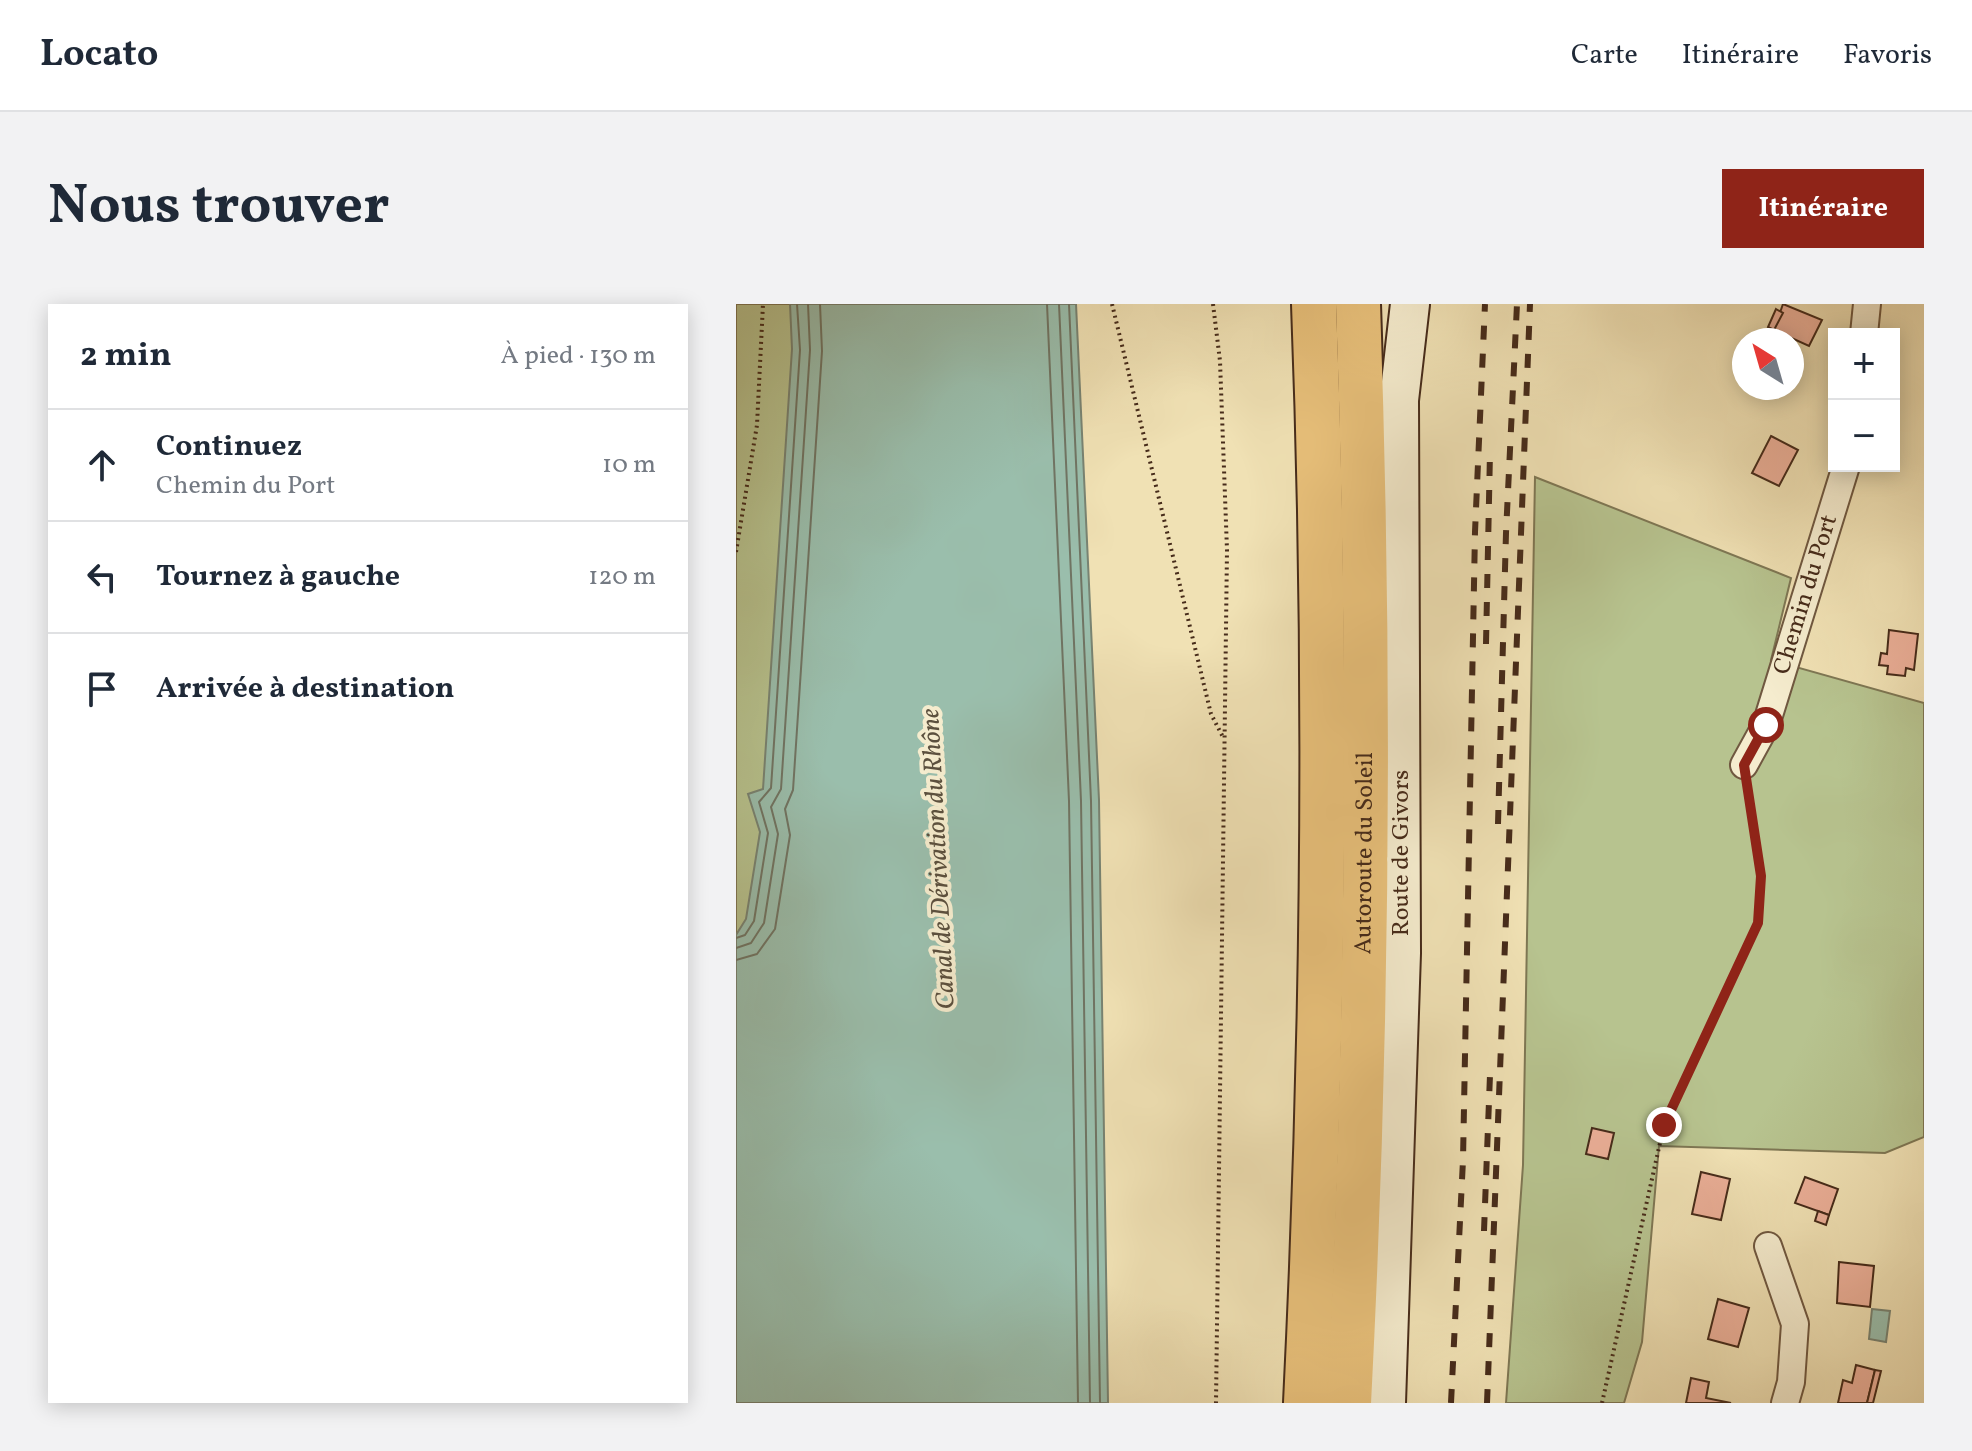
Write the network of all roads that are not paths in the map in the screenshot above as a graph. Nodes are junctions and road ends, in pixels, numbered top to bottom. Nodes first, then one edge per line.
1 (1314, 304) edge
2 (1358, 304) edge
3 (1410, 304) edge
4 (1867, 304) edge
5 (1865, 328) edge
6 (1844, 472) edge
7 (1744, 765) road end
8 (1768, 1246) dead end
9 (1306, 1403) edge
10 (1349, 1403) edge
11 (1386, 1403) edge
12 (1785, 1403) edge

1 - 9 highway, Autoroute du Soleil
2 - 10 highway, Autoroute du Soleil
3 - 11 main road, Route de Givors
4 - 5 street
6 - 7 street, Chemin du Port
8 - 12 street

